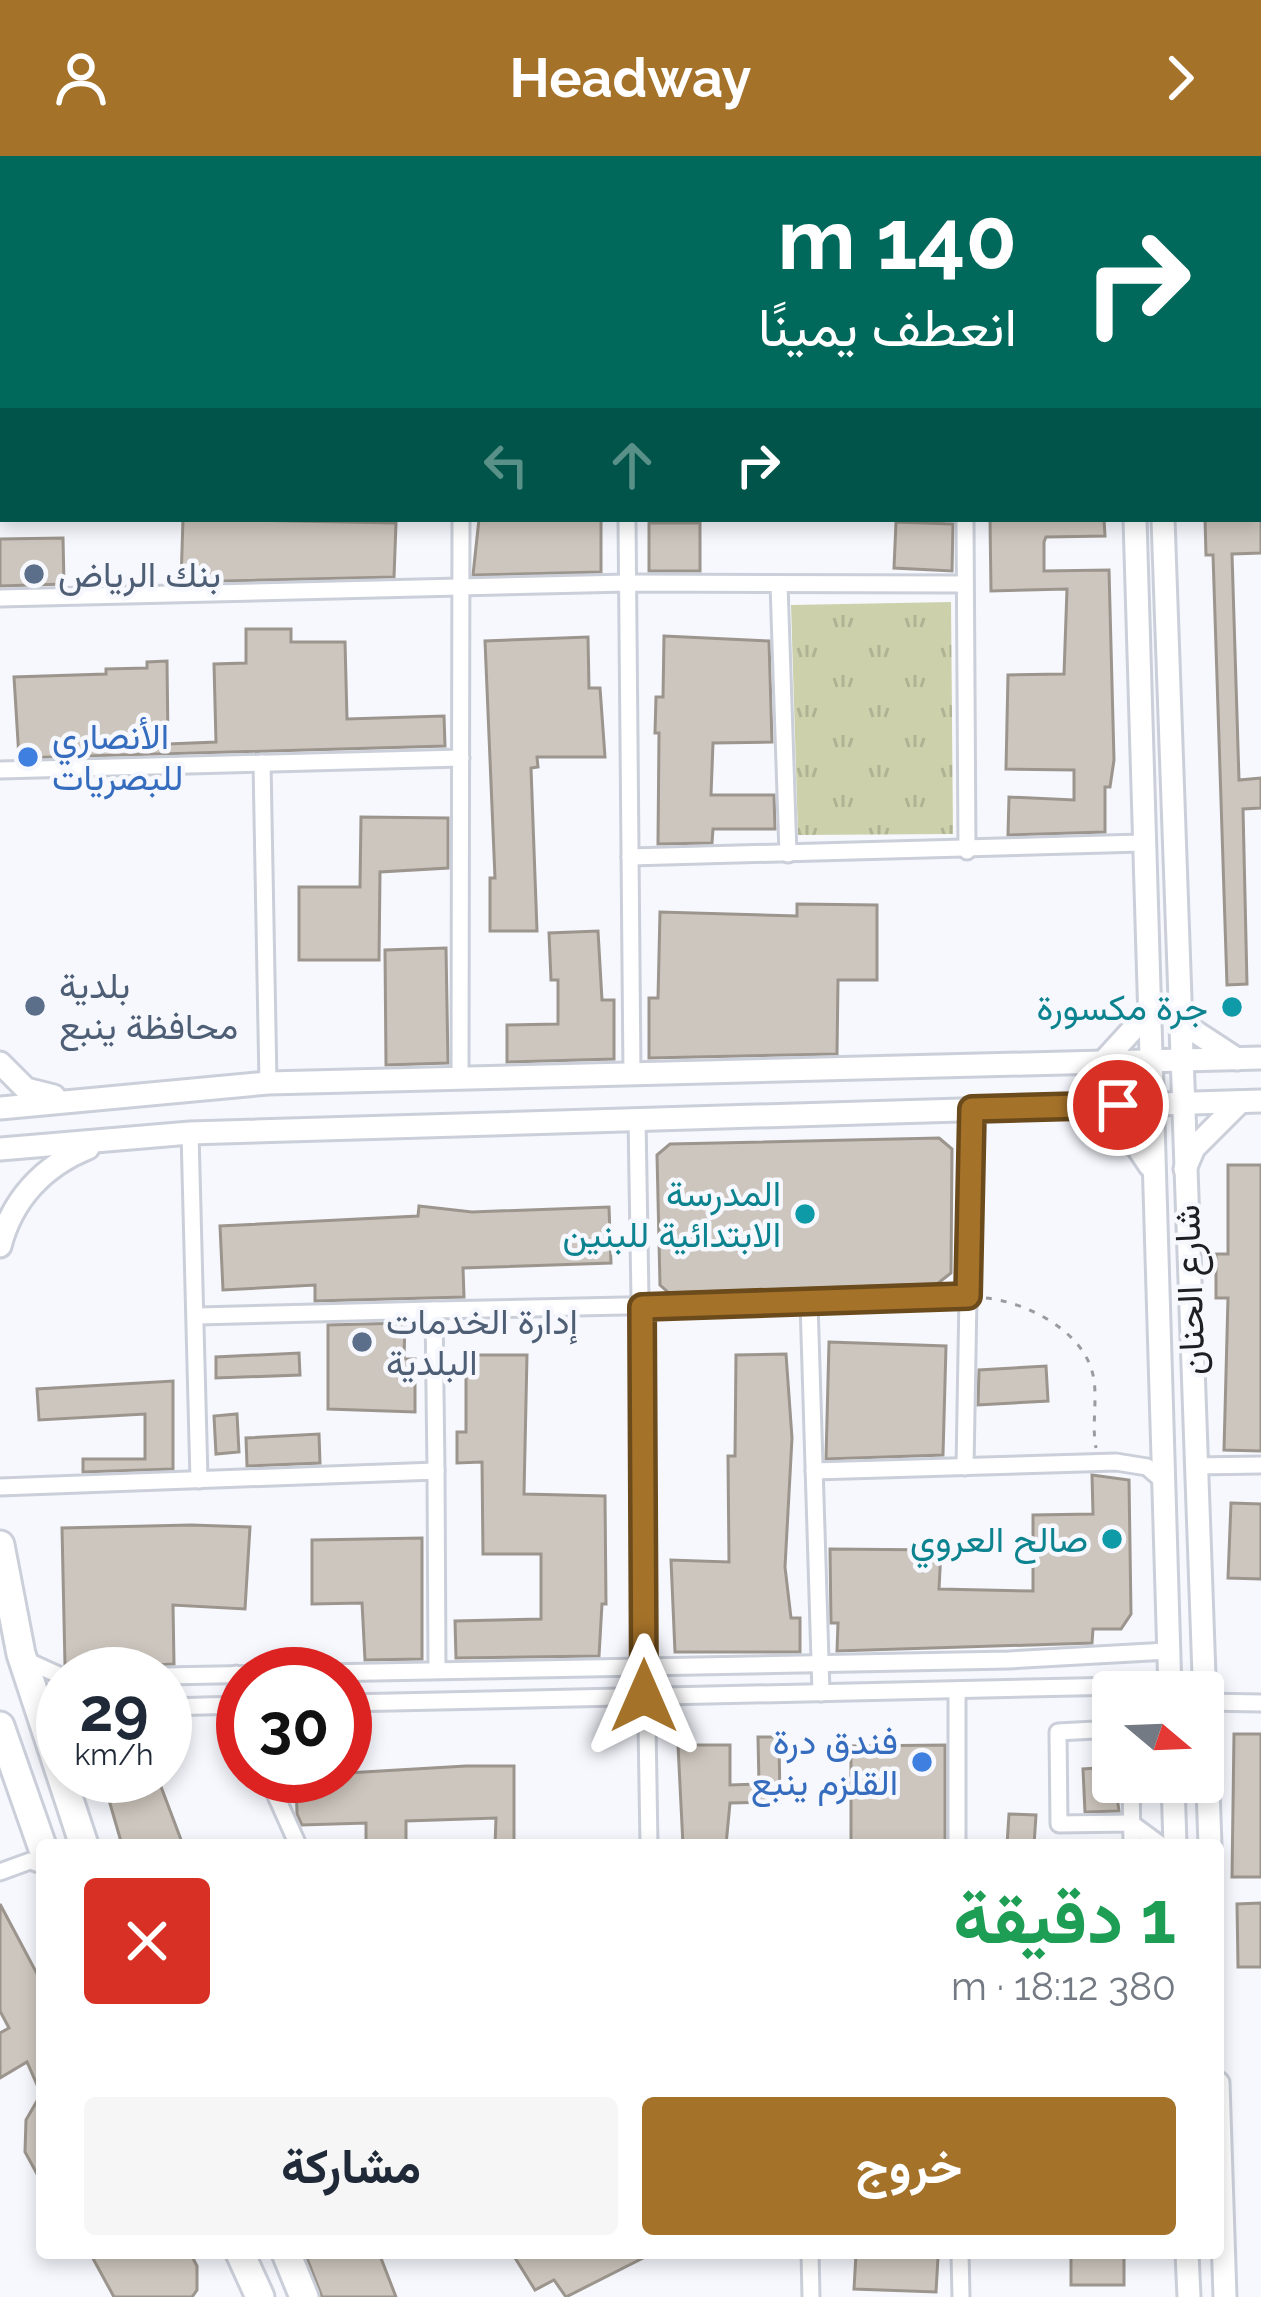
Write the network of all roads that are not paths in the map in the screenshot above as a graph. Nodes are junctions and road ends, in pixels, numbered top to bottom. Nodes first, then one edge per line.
1 (461, 522) edge
2 (628, 522) edge
3 (965, 522) edge
4 (1135, 522) edge
5 (1163, 522) edge
6 (628, 584) junction
7 (779, 584) junction
8 (965, 584) junction
9 (461, 586) junction
10 (0, 598) edge
11 (460, 758) junction
12 (262, 764) junction
13 (0, 770) edge
14 (1142, 843) junction
15 (967, 851) junction
16 (788, 854) junction
17 (630, 856) junction
18 (1179, 1012) junction
19 (1146, 1015) junction
20 (1249, 1058) edge
21 (1180, 1061) junction
22 (1148, 1062) junction
23 (0, 1063) edge
24 (1102, 1063) junction
25 (632, 1074) junction
26 (460, 1078) junction
27 (268, 1083) junction
28 (84, 1099) junction
29 (1251, 1101) edge
30 (1182, 1103) junction
31 (1148, 1104) junction
32 (1087, 1106) junction
33 (0, 1108) edge
34 (972, 1109) junction
35 (637, 1118) junction
36 (190, 1133) junction
37 (108, 1140) junction
38 (0, 1149) edge
39 (1151, 1166) junction
40 (1184, 1170) junction
41 (0, 1246) edge
42 (968, 1296) junction
43 (809, 1301) junction
44 (642, 1307) junction
45 (434, 1310) junction
46 (198, 1316) junction
47 (1261, 1465) edge
48 (1195, 1466) junction
49 (965, 1467) junction
50 (436, 1471) junction
51 (814, 1471) junction
52 (199, 1480) junction
53 (1162, 1480) junction
54 (0, 1487) edge
55 (0, 1546) edge
56 (1168, 1651) junction
57 (21, 1654) junction
58 (820, 1660) junction
59 (1009, 1660) junction
60 (644, 1665) junction
61 (36, 1666) edge
62 (436, 1669) junction
63 (372, 1671) edge
64 (1168, 1671) edge
65 (1203, 1671) edge
66 (994, 1689) junction
67 (957, 1690) junction
68 (1092, 1690) edge
69 (821, 1693) junction
70 (644, 1696) junction
71 (372, 1702) edge
72 (1224, 1702) edge
73 (1261, 1703) edge
74 (36, 1705) edge
75 (1092, 1730) edge
76 (2, 1744) edge
77 (68, 1803) edge
78 (279, 1803) edge
79 (1131, 1803) edge
80 (1174, 1803) edge
81 (1208, 1803) edge
82 (1131, 1823) junction
83 (39, 1839) edge
84 (82, 1839) edge
85 (295, 1839) edge
86 (649, 1839) edge
87 (958, 1839) edge
88 (1132, 1839) edge
89 (1153, 1839) edge
90 (1175, 1839) edge
91 (1210, 1839) edge
92 (36, 1863) edge
93 (0, 1872) edge
94 (243, 2259) edge
95 (288, 2259) edge
96 (810, 2259) edge
97 (960, 2259) edge
98 (1187, 2259) edge
99 (1224, 2259) edge
100 (260, 2297) edge
101 (304, 2297) edge
102 (811, 2297) edge
103 (961, 2297) edge
104 (1189, 2297) edge
105 (1225, 2297) edge

1 - 9 street
2 - 6 street
3 - 8 street
4 - 14 main road, شارع الحنان
5 - 18 main road, شارع الحنان
6 - 7 street
6 - 9 street
6 - 17 street
7 - 8 street
7 - 16 street
8 - 15 street
9 - 10 street
9 - 11 street
11 - 12 street
11 - 26 street
12 - 13 street
12 - 27 street
14 - 15 street
14 - 19 main road, شارع الحنان
15 - 16 street
16 - 17 street
17 - 25 street
18 - 20 main road
18 - 21 main road, شارع الحنان
19 - 22 main road, شارع الحنان
19 - 24 main road
20 - 21 main road
21 - 22 main road
21 - 30 main road, شارع الحنان
22 - 24 main road
22 - 31 main road, شارع الحنان
23 - 28 main road
24 - 25 main road
25 - 26 main road
26 - 27 main road
27 - 28 main road
28 - 33 main road
29 - 30 main road
29 - 40 main road
30 - 31 main road
30 - 40 main road, شارع الحنان
31 - 32 main road
31 - 39 main road, شارع الحنان
32 - 34 main road
32 - 39 main road
34 - 35 main road
34 - 42 street
35 - 36 main road
35 - 44 street
36 - 37 main road
36 - 46 street
37 - 38 main road
37 - 41 main road
39 - 53 main road, شارع الحنان
40 - 48 main road, شارع الحنان
42 - 43 street
42 - 49 street
43 - 44 street
43 - 51 street
44 - 45 street
44 - 60 street
45 - 46 street
45 - 50 street
46 - 52 street
47 - 48 street
48 - 65 main road, شارع الحنان
49 - 51 street
49 - 53 street
50 - 52 street
50 - 62 street
51 - 58 street
52 - 54 street
53 - 56 main road, شارع الحنان
55 - 57 highway
56 - 59 street
56 - 64 main road, شارع الحنان
57 - 61 street
57 - 74 highway
58 - 59 street
58 - 60 street
58 - 69 street
59 - 66 street
60 - 62 street
60 - 70 street
62 - 63 street
66 - 67 street
66 - 68 street
67 - 69 street
67 - 87 street
69 - 70 street
70 - 71 street
70 - 86 street
72 - 73 street
75 - 82 street
76 - 83 highway
77 - 84 highway
78 - 85 street
79 - 82 street
80 - 90 main road
81 - 91 main road, شارع الحنان
82 - 88 street
82 - 89 street
92 - 93 street
94 - 100 highway
95 - 101 highway
96 - 102 street
97 - 103 street
98 - 104 main road
99 - 105 main road

